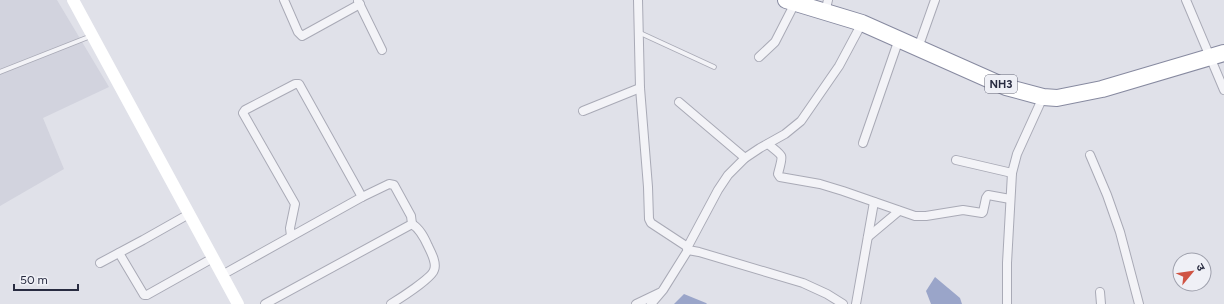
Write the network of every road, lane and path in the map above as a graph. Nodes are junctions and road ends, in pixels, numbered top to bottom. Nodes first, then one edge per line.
1 (73, 0) edge
2 (638, 0) edge
3 (935, 0) edge
4 (1186, 0) edge
5 (287, 1) edge
6 (791, 1) edge
7 (358, 2) edge
8 (826, 6) edge
9 (862, 23) junction
10 (638, 32) junction
11 (93, 35) junction
12 (899, 39) junction
13 (918, 48) junction
14 (382, 50) dead end
15 (1217, 55) edge
16 (760, 57) dead end
17 (714, 66) dead end
18 (0, 72) edge
19 (640, 88) junction
20 (1224, 90) edge
21 (1043, 97) junction
22 (679, 102) dead end
23 (583, 111) dead end
24 (863, 143) dead end
25 (768, 144) junction
26 (1090, 155) dead end
27 (745, 158) junction
28 (956, 160) dead end
29 (1012, 173) junction
30 (362, 197) junction
31 (1010, 199) junction
32 (874, 202) junction
33 (899, 211) junction
34 (189, 214) junction
35 (412, 224) junction
36 (291, 236) junction
37 (868, 236) junction
38 (688, 249) junction
39 (119, 253) junction
40 (213, 258) junction
41 (100, 263) dead end
42 (222, 275) junction
43 (663, 290) junction
44 (1100, 292) dead end
45 (236, 303) edge
46 (265, 304) edge
47 (391, 304) edge
48 (636, 304) edge
49 (651, 304) edge
50 (843, 304) edge
51 (856, 304) edge
52 (1007, 304) edge
53 (1102, 304) edge
54 (1139, 304) edge

1 - 11 street
2 - 10 street
3 - 13 street
4 - 15 street
5 - 7 street
6 - 8 highway, NH3
6 - 16 street
7 - 14 street
8 - 9 highway, NH3
9 - 12 highway, NH3
9 - 25 street
10 - 17 lane
10 - 19 street
11 - 18 lane
11 - 34 street
12 - 13 highway, NH3
12 - 24 street
13 - 21 highway, NH3
15 - 20 street
15 - 21 highway, NH3
19 - 23 street
19 - 38 street
21 - 29 street
22 - 27 street
25 - 27 street
25 - 32 street
26 - 54 street
27 - 38 street
28 - 29 street
29 - 31 street
30 - 35 street
30 - 36 street
30 - 36 street
31 - 33 street
31 - 52 street
32 - 33 street
32 - 37 street
33 - 37 street
34 - 39 street
34 - 40 street
35 - 46 street
35 - 47 street
36 - 42 street
37 - 51 street
38 - 43 street
38 - 50 street
39 - 40 street
39 - 41 street
40 - 42 street
42 - 45 street
43 - 48 street
43 - 49 street
44 - 53 street

